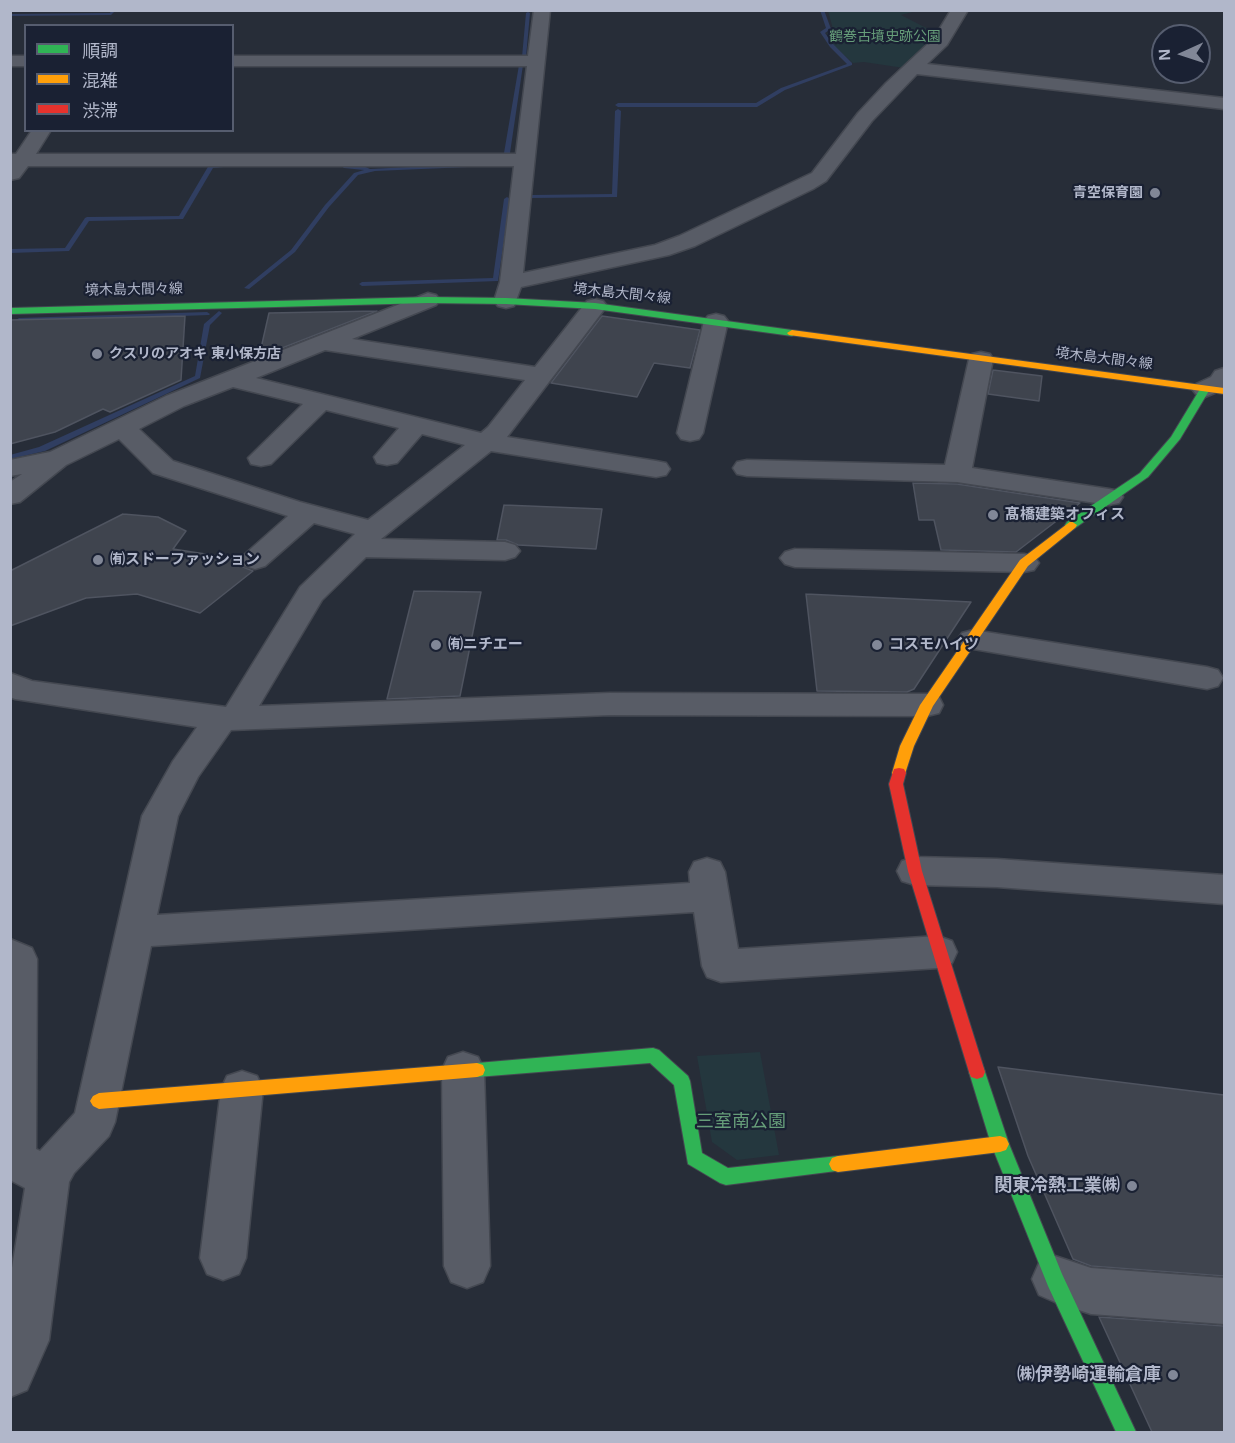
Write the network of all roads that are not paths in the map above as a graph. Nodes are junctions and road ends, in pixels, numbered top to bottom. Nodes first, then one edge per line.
1 (542, 10) edge
2 (960, 10) edge
3 (234, 61) edge
4 (536, 61) junction
5 (915, 68) junction
6 (1224, 104) edge
7 (40, 132) edge
8 (524, 160) junction
9 (14, 165) edge
10 (508, 291) junction
11 (428, 300) junction
12 (595, 306) junction
13 (10, 311) edge
14 (716, 321) junction
15 (323, 342) junction
16 (981, 359) junction
17 (541, 375) junction
18 (231, 379) junction
19 (1218, 385) edge
20 (321, 401) junction
21 (416, 425) junction
22 (121, 427) junction
23 (690, 433) dead end
24 (487, 442) junction
25 (387, 457) dead end
26 (261, 458) dead end
27 (58, 459) junction
28 (10, 468) edge
29 (747, 468) dead end
30 (656, 469) dead end
31 (957, 474) junction
32 (10, 496) edge
33 (1109, 497) junction
34 (309, 513) junction
35 (366, 539) junction
36 (505, 551) dead end
37 (795, 558) dead end
38 (255, 560) dead end
39 (1024, 563) junction
40 (973, 640) junction
41 (1207, 679) dead end
42 (10, 684) edge
43 (927, 705) junction
44 (228, 719) junction
45 (915, 871) junction
46 (1224, 890) edge
47 (135, 933) junction
48 (938, 952) junction
49 (10, 955) edge
50 (463, 1070) junction
51 (242, 1089) junction
52 (99, 1101) junction
53 (1000, 1144) junction
54 (48, 1178) junction
55 (224, 1258) dead end
56 (467, 1266) dead end
57 (1055, 1280) junction
58 (1224, 1301) edge
59 (10, 1373) edge
60 (1126, 1432) edge

1 - 4 street
2 - 5 street
3 - 4 street
4 - 8 street
5 - 6 street
5 - 10 street
7 - 9 street
8 - 9 street
8 - 10 street
10 - 11 street, 境木島大間々線
10 - 12 street, 境木島大間々線
11 - 13 street, 境木島大間々線
11 - 15 street
12 - 14 street, 境木島大間々線
12 - 17 street
14 - 16 street, 境木島大間々線
14 - 23 street
15 - 17 street
15 - 18 street
16 - 19 street, 境木島大間々線
16 - 31 street
17 - 24 street
18 - 20 street
18 - 22 street
19 - 33 street
20 - 21 street
20 - 26 street
21 - 24 street
21 - 25 street
22 - 27 street
22 - 34 street
24 - 30 street
24 - 35 street
27 - 28 street
27 - 32 street
29 - 31 street
31 - 33 street
33 - 39 street
34 - 35 street
34 - 38 street
35 - 36 street
35 - 44 street
37 - 39 street
39 - 40 street
40 - 41 street
40 - 43 street
42 - 44 street
43 - 44 street
43 - 45 street
44 - 47 street
45 - 46 street
45 - 48 street
47 - 48 street
47 - 52 street
48 - 53 street
49 - 54 street
50 - 51 street
50 - 53 street
50 - 56 street
51 - 52 street
51 - 55 street
52 - 54 street
53 - 57 street
54 - 59 street
57 - 58 street
57 - 60 street

